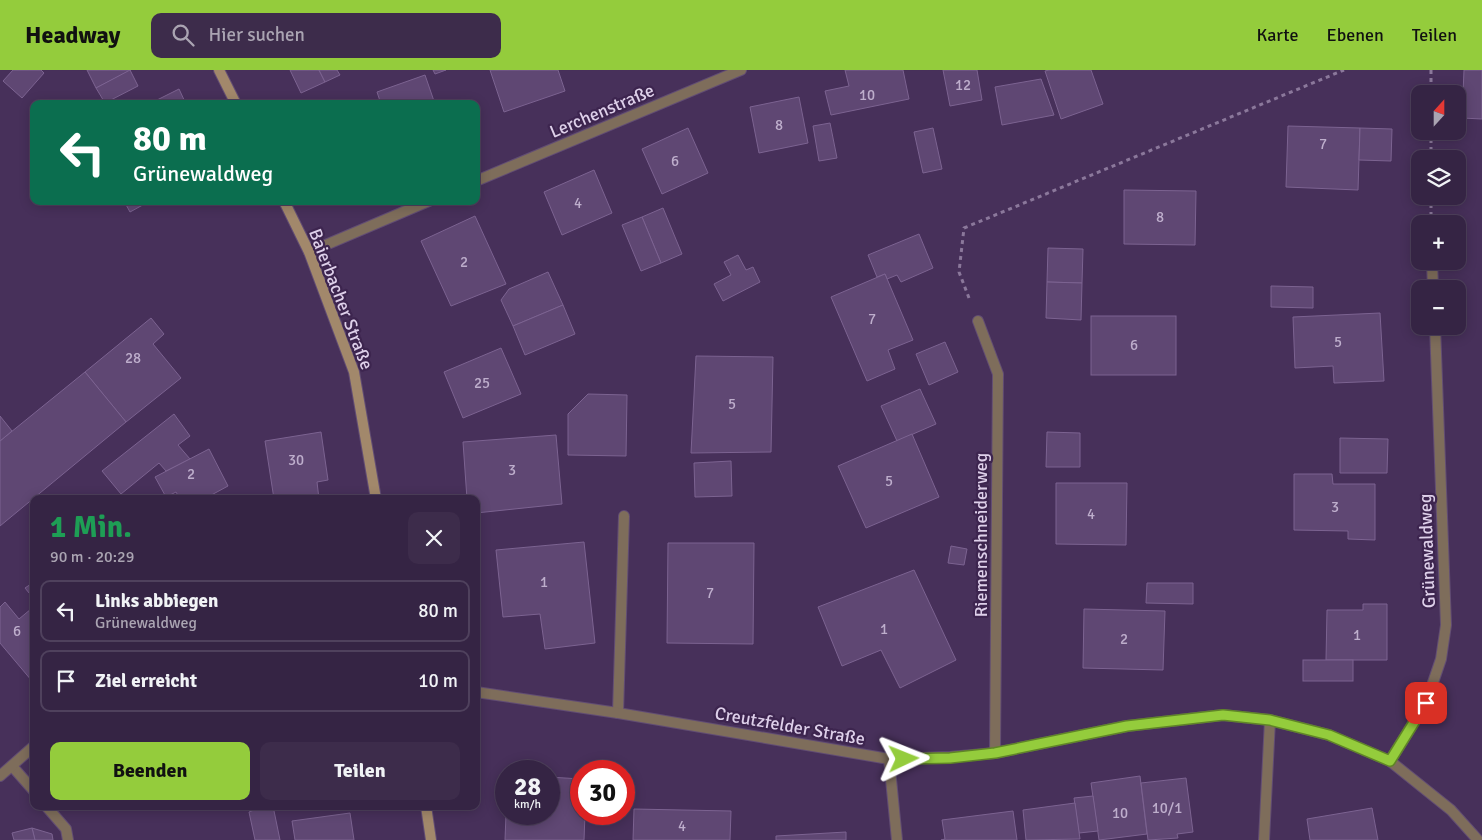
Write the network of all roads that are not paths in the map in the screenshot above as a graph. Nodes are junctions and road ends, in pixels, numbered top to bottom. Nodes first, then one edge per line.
1 (219, 70) edge
2 (741, 70) edge
3 (234, 100) edge
4 (480, 179) edge
5 (286, 205) edge
6 (420, 205) edge
7 (309, 252) junction
8 (978, 321) road end
9 (1435, 335) edge
10 (375, 495) edge
11 (624, 516) dead end
12 (480, 693) edge
13 (618, 713) junction
14 (1270, 720) junction
15 (30, 750) edge
16 (995, 753) junction
17 (889, 759) junction
18 (1390, 761) junction
19 (12, 766) junction
20 (0, 776) edge
21 (30, 787) edge
22 (49, 810) edge
23 (427, 810) edge
24 (68, 840) edge
25 (431, 840) edge
26 (897, 840) edge
27 (1264, 840) edge
28 (1478, 840) edge

1 - 3 street
2 - 4 street, Lerchenstraße
5 - 7 street, Baierbacher Straße
6 - 7 street
7 - 10 street, Baierbacher Straße
8 - 16 street, Riemenschneiderweg
9 - 18 street, Grünewaldweg
11 - 13 street
12 - 13 street, Creutzfelder Straße
13 - 17 street, Creutzfelder Straße
14 - 16 street, Creutzfelder Straße
14 - 18 street, Creutzfelder Straße
14 - 27 street
15 - 19 street
16 - 17 street, Creutzfelder Straße
17 - 26 street
18 - 28 street, Creutzfelder Straße
19 - 20 street
19 - 21 street
22 - 24 street
23 - 25 street

